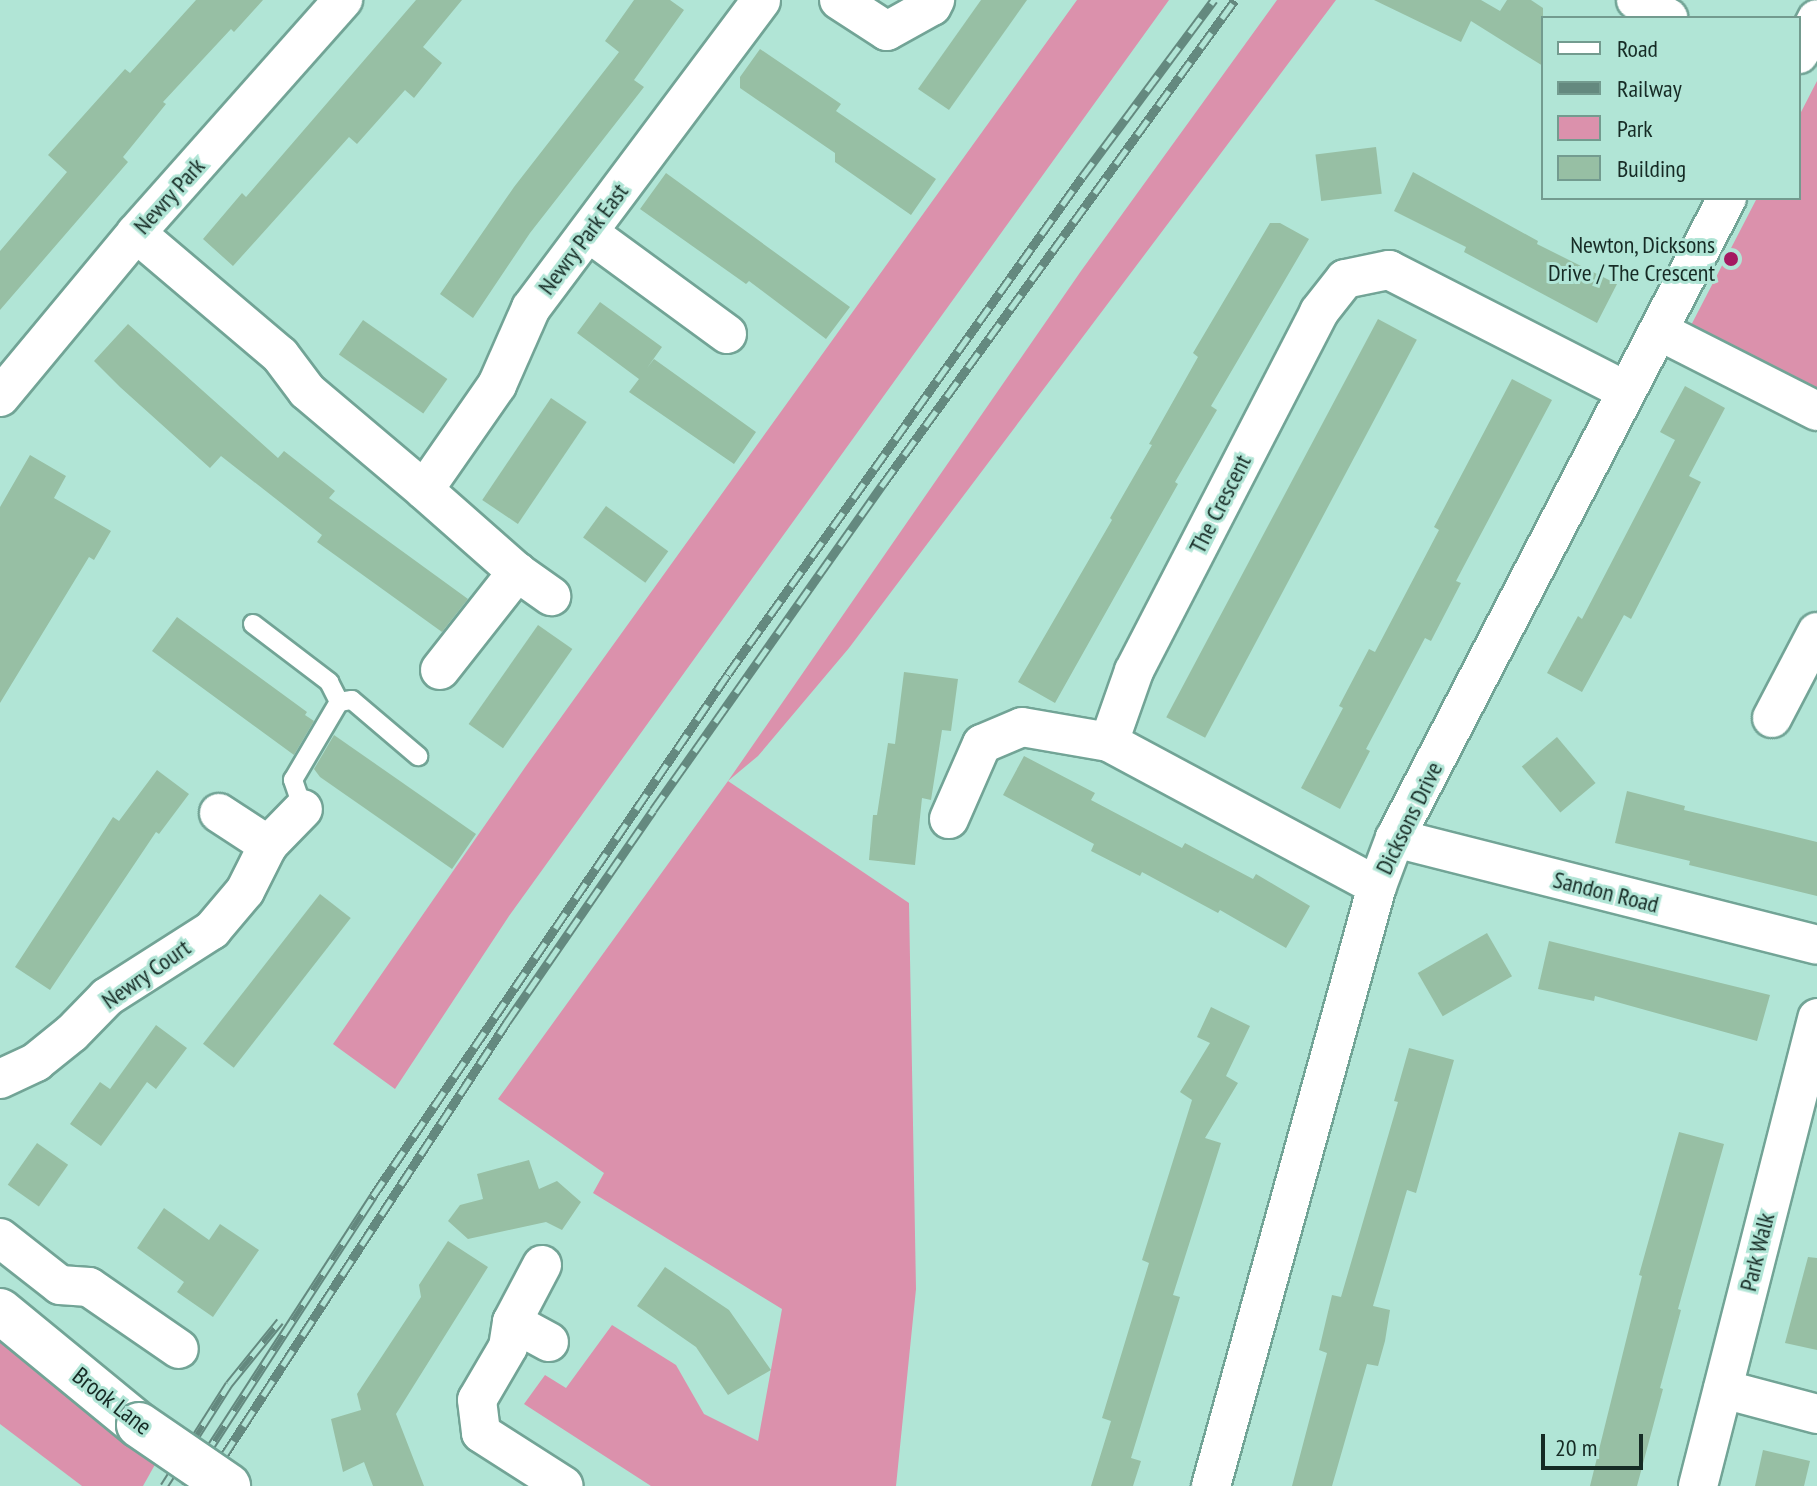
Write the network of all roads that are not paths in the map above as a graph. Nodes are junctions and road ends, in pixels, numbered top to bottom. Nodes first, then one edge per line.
1 (343, 0) edge
2 (761, 0) edge
3 (839, 0) edge
4 (935, 0) edge
5 (1636, 0) edge
6 (1664, 16) edge
7 (1817, 19) edge
8 (1801, 50) edge
9 (1726, 200) edge
10 (136, 233) junction
11 (589, 233) junction
12 (1659, 331) junction
13 (727, 334) dead end
14 (1625, 390) junction
15 (0, 397) edge
16 (1817, 411) edge
17 (424, 490) junction
18 (517, 572) junction
19 (551, 596) dead end
20 (253, 624) dead end
21 (1817, 632) edge
22 (440, 670) dead end
23 (339, 702) junction
24 (1772, 718) dead end
25 (1109, 742) junction
26 (418, 756) dead end
27 (303, 809) joint
28 (219, 813) dead end
29 (949, 819) dead end
30 (1395, 838) junction
31 (268, 845) junction
32 (1377, 886) junction
33 (1817, 945) edge
34 (1817, 1018) edge
35 (0, 1079) edge
36 (0, 1238) edge
37 (542, 1265) dead end
38 (0, 1311) edge
39 (512, 1322) junction
40 (549, 1342) dead end
41 (179, 1349) dead end
42 (1723, 1389) junction
43 (1817, 1414) edge
44 (228, 1486) edge
45 (564, 1486) edge
46 (1211, 1486) edge
47 (1698, 1486) edge

1 - 10 street, Newry Park
2 - 11 street, Newry Park East
3 - 4 street
5 - 6 street
7 - 8 street
9 - 12 street, Dicksons Drive
10 - 15 street, Newry Park
10 - 17 street
11 - 13 street
11 - 17 street, Newry Park East
12 - 14 street, Dicksons Drive
12 - 16 street
14 - 25 street, The Crescent
14 - 30 street, Dicksons Drive
17 - 18 street
18 - 19 street
18 - 22 street
20 - 23 lane
21 - 24 street
23 - 26 lane
23 - 27 lane
25 - 29 street
25 - 32 street
27 - 31 street, Newry Court
28 - 31 street
30 - 32 street, Dicksons Drive
30 - 33 street, Sandon Road
31 - 35 street, Newry Court
32 - 46 street, Dicksons Drive
34 - 42 street, Park Walk
36 - 41 street
37 - 39 street
38 - 44 street, Brook Lane, bridge
39 - 40 street
39 - 45 street
42 - 43 street
42 - 47 street, Park Walk

